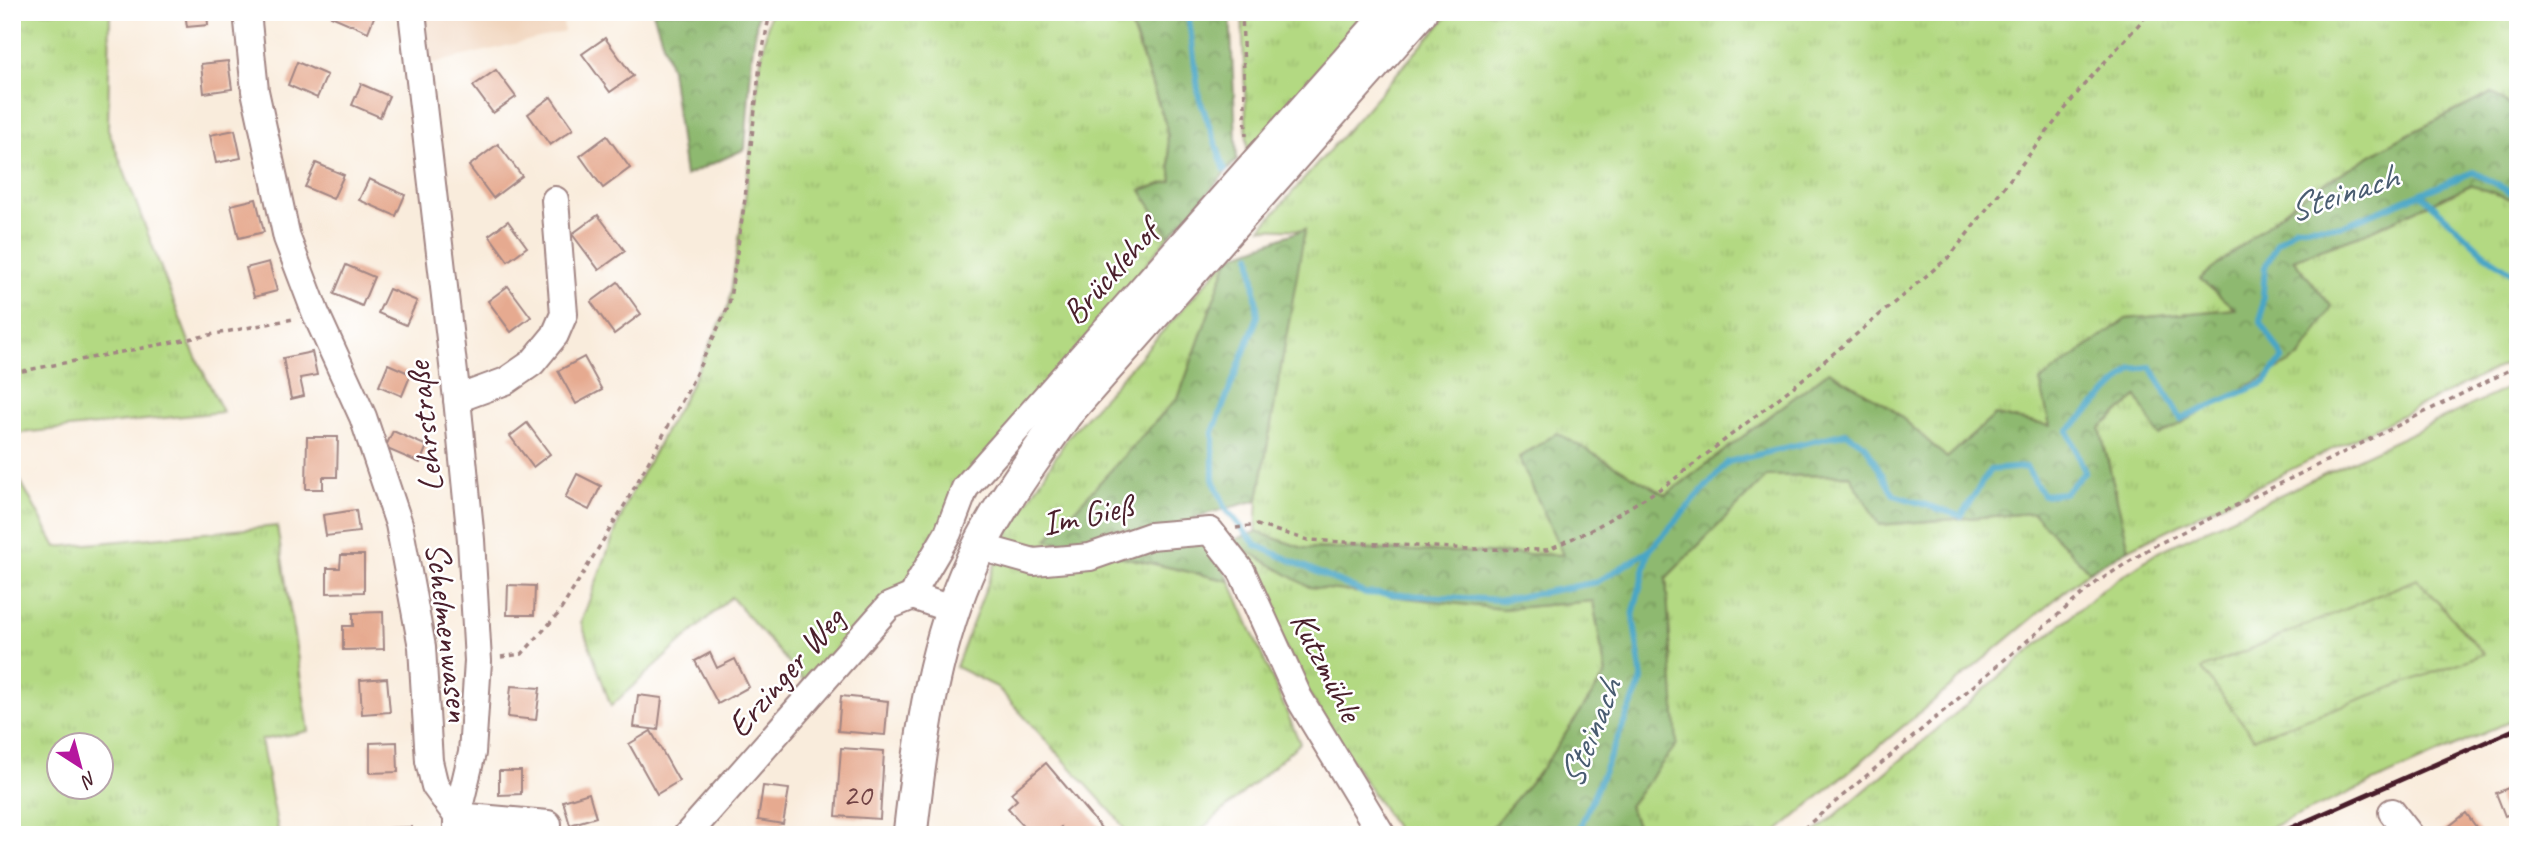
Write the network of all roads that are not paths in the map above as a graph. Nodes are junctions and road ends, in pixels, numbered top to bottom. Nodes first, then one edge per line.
1 (247, 12) edge
2 (412, 12) edge
3 (1387, 12) edge
4 (1420, 12) edge
5 (555, 200) dead end
6 (457, 399) junction
7 (1210, 531) joint
8 (980, 547) junction
9 (914, 596) junction
10 (953, 610) junction
11 (2392, 812) dead end
12 (548, 824) dead end
13 (457, 825) edge
14 (916, 832) edge
15 (687, 835) edge
16 (1382, 835) edge
17 (2410, 835) edge

1 - 13 street, Schelmenwasen
2 - 6 street, Lehrstraße
3 - 9 street, Brücklehof
4 - 8 main road
5 - 6 street
6 - 13 street, Lehrstraße
7 - 8 street, Im Gieß
7 - 16 street, Kutzmühle
8 - 10 main road
9 - 10 street
9 - 15 street, Erzinger Weg
10 - 14 main road
11 - 17 street
12 - 13 street

